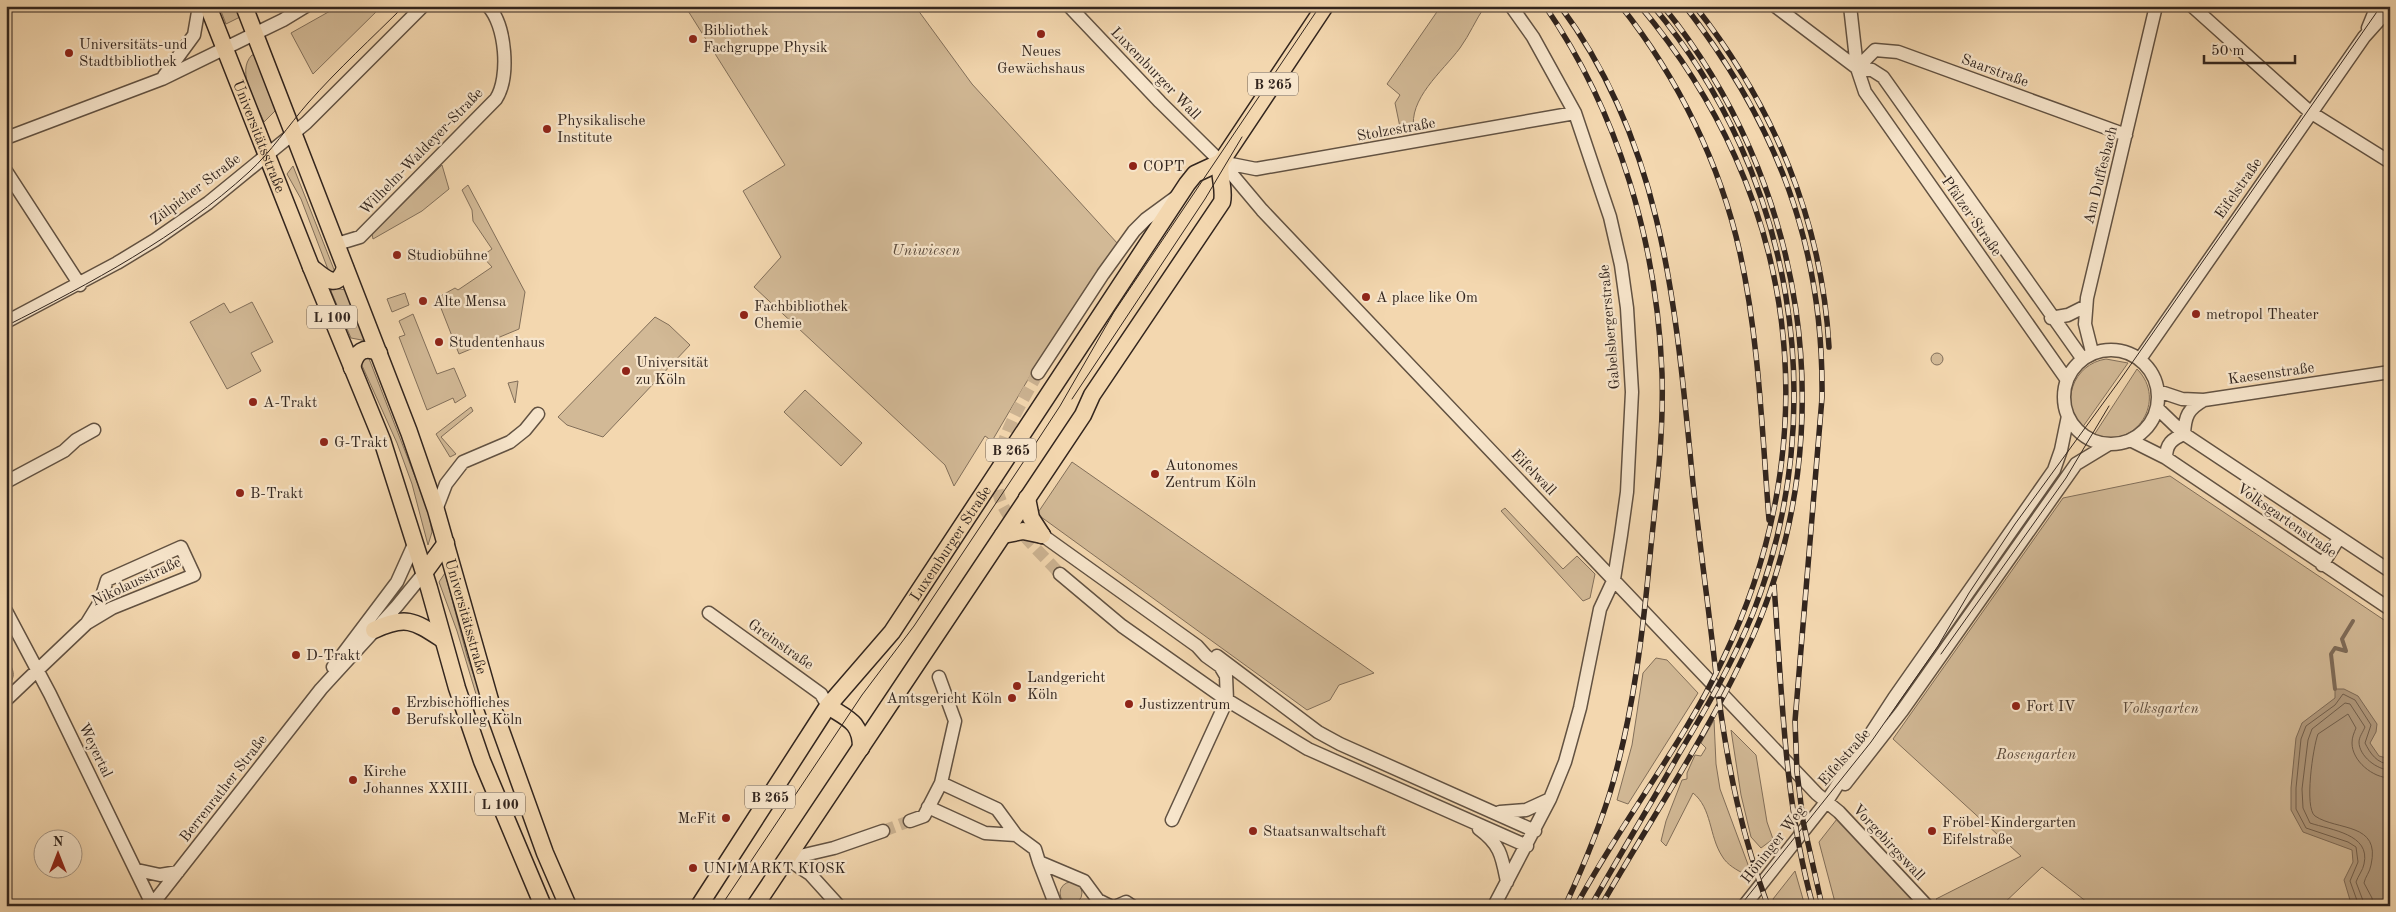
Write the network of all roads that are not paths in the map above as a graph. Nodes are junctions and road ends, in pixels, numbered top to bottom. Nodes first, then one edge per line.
1 (199, 6) edge
2 (208, 6) edge
3 (244, 6) edge
4 (306, 6) edge
5 (423, 6) edge
6 (488, 6) edge
7 (1069, 6) edge
8 (1324, 6) edge
9 (1511, 6) edge
10 (1775, 6) edge
11 (1850, 6) edge
12 (2156, 6) edge
13 (2192, 6) edge
14 (2377, 6) edge
15 (2390, 8) edge
16 (255, 33) junction
17 (2364, 37) junction
18 (224, 48) junction
19 (1857, 68) junction
20 (162, 78) junction
21 (2310, 112) junction
22 (1575, 114) junction
23 (293, 134) junction
24 (2126, 135) junction
25 (6, 138) edge
26 (266, 156) junction
27 (1221, 162) junction
28 (2390, 162) edge
29 (6, 171) edge
30 (1182, 192) junction
31 (337, 244) junction
32 (311, 267) junction
33 (345, 268) junction
34 (80, 285) junction
35 (2086, 306) junction
36 (2051, 318) junction
37 (6, 322) edge
38 (379, 353) junction
39 (2087, 355) junction
40 (2140, 359) junction
41 (352, 368) junction
42 (2390, 372) edge
43 (1038, 373) tunnel mouth
44 (2067, 380) junction
45 (2158, 391) junction
46 (2204, 400) junction
47 (2158, 408) junction
48 (538, 414) dead end
49 (2068, 416) junction
50 (94, 430) dead end
51 (2184, 434) junction
52 (2130, 440) junction
53 (2109, 444) junction
54 (2166, 458) junction
55 (6, 482) edge
56 (1027, 498) junction
57 (436, 510) junction
58 (1003, 535) junction
59 (1042, 535) junction
60 (2339, 538) junction
61 (415, 542) junction
62 (446, 543) junction
63 (2322, 565) junction
64 (2390, 571) edge
65 (424, 572) junction
66 (1060, 574) tunnel mouth
67 (1614, 579) junction
68 (2390, 609) edge
69 (6, 612) edge
70 (709, 613) dead end
71 (87, 623) junction
72 (374, 630) junction
73 (442, 639) junction
74 (1197, 646) junction
75 (38, 670) junction
76 (1226, 676) junction
77 (939, 677) dead end
78 (321, 689) junction
79 (6, 700) edge
80 (490, 700) junction
81 (1227, 700) junction
82 (462, 701) junction
83 (828, 706) junction
84 (1270, 725) junction
85 (1340, 744) junction
86 (861, 748) junction
87 (1332, 761) junction
88 (1386, 764) junction
89 (1370, 778) junction
90 (940, 783) junction
91 (1550, 799) junction
92 (1826, 801) junction
93 (928, 807) junction
94 (1485, 808) junction
95 (1172, 820) dead end
96 (910, 821) tunnel mouth
97 (1472, 822) junction
98 (883, 831) tunnel mouth
99 (1535, 831) junction
100 (1016, 835) junction
101 (1527, 846) junction
102 (787, 859) junction
103 (1039, 862) junction
104 (137, 870) junction
105 (178, 872) junction
106 (1507, 882) junction
107 (1099, 904) edge
108 (152, 905) edge
109 (543, 906) edge
110 (568, 906) edge
111 (699, 906) edge
112 (755, 906) edge
113 (840, 906) edge
114 (1056, 906) edge
115 (1116, 906) edge
116 (1132, 906) edge
117 (1494, 906) edge
118 (1744, 906) edge
119 (1927, 906) edge

1 - 20 street
2 - 18 main road, Universitätsstraße / L 100
3 - 16 main road, Universitätsstraße / L 100
4 - 16 street
5 - 23 street, Zülpicher Straße
6 - 31 street, Wilhelm-Waldeyer-Straße
7 - 27 street, Luxemburger Wall
8 - 27 main road, B 265
9 - 22 street, Gabelsbergerstraße
10 - 19 street
11 - 19 street, Pfälzer Straße
12 - 24 street, Am Duffesbach
13 - 21 street
14 - 17 street, Eifelstraße
15 - 17 street, Eifelstraße
16 - 18 street
16 - 23 main road, Universitätsstraße / L 100
17 - 21 street, Eifelstraße
18 - 20 street
18 - 26 main road, Universitätsstraße / L 100
19 - 24 street, Saarstraße
19 - 36 street, Pfälzer Straße
19 - 44 street, Pfälzer Straße
20 - 25 street
21 - 28 street
21 - 40 street, Eifelstraße
22 - 27 street, Stolzestraße
22 - 67 street, Gabelsbergerstraße
23 - 26 street, Zülpicher Straße
23 - 31 main road, Universitätsstraße / L 100
24 - 35 street, Am Duffesbach
26 - 32 main road, Universitätsstraße / L 100
26 - 34 street, Zülpicher Straße
27 - 30 main road, Luxemburger Straße / B 265
27 - 56 main road, B 265
27 - 67 street, Eifelwall
29 - 34 street
30 - 43 street
30 - 83 main road, Luxemburger Straße / B 265
31 - 33 main road, Universitätsstraße / L 100
32 - 33 main road
32 - 41 main road, Universitätsstraße / L 100
33 - 38 main road, Universitätsstraße / L 100
34 - 37 street, Zülpicher Straße
35 - 36 street
35 - 39 street, Am Duffesbach
36 - 39 street, Pfälzer Straße
38 - 41 main road, L 100
38 - 57 main road, Universitätsstraße / L 100
39 - 40 street
39 - 44 street
40 - 45 street
41 - 61 main road, Universitätsstraße / L 100
42 - 46 street, Kaesenstraße
44 - 49 street
45 - 46 street, Kaesenstraße
45 - 47 street
46 - 51 street
47 - 51 street, Volksgartenstraße
47 - 52 street
48 - 57 street
49 - 53 street
49 - 92 street, Eifelstraße
50 - 55 street
51 - 54 street
51 - 60 street, Volksgartenstraße
52 - 53 street
52 - 54 street, Volksgartenstraße
53 - 92 street, Eifelstraße
54 - 63 street, Volksgartenstraße
56 - 58 main road, B 265
56 - 59 main road
57 - 62 main road, Universitätsstraße / L 100
58 - 59 main road
58 - 86 main road, B 265
59 - 74 street
60 - 63 street
60 - 64 street, Volksgartenstraße
61 - 65 main road, Universitätsstraße / L 100
61 - 78 street, Berrenrather Straße
62 - 65 main road
62 - 80 main road, Universitätsstraße / L 100
63 - 68 street, Volksgartenstraße
65 - 72 street, Berrenrather Straße
65 - 73 main road, Universitätsstraße / L 100
66 - 81 street
67 - 91 street, Gabelsbergerstraße
67 - 92 street, Eifelwall
69 - 75 street, Weyertal
70 - 83 street, Greinstraße
71 - 71 street, Nikolausstraße
71 - 75 street, Nikolausstraße
72 - 73 main road
72 - 78 street, Berrenrather Straße
73 - 82 main road, Universitätsstraße / L 100
74 - 76 street
74 - 85 street
75 - 79 street, Nikolausstraße
75 - 104 street, Weyertal
76 - 81 street
76 - 84 street
77 - 90 street
78 - 105 street, Berrenrather Straße
80 - 82 main road
80 - 110 main road, Universitätsstraße / L 100
81 - 84 street
81 - 95 street
82 - 109 main road, Universitätsstraße / L 100
83 - 86 main road
83 - 111 main road, Luxemburger Straße / B 265
84 - 87 street
85 - 87 street
85 - 88 street
86 - 102 main road, B 265
87 - 89 street
88 - 89 street
88 - 94 street
89 - 97 street
90 - 93 street
90 - 100 street
91 - 94 street
91 - 99 street, Gabelsbergerstraße
92 - 118 street, Höninger Weg
92 - 119 street, Vorgebirgswall
93 - 96 street
93 - 100 street
94 - 99 street
97 - 101 street
97 - 106 street
98 - 102 street
99 - 101 street, Gabelsbergerstraße
100 - 103 street
101 - 106 street, Gabelsbergerstraße
102 - 112 main road, B 265
102 - 113 street
103 - 107 street
103 - 114 street
104 - 105 street
104 - 108 street, Weyertal
105 - 108 street, Berrenrather Straße
106 - 117 street, Gabelsbergerstraße
115 - 116 street

